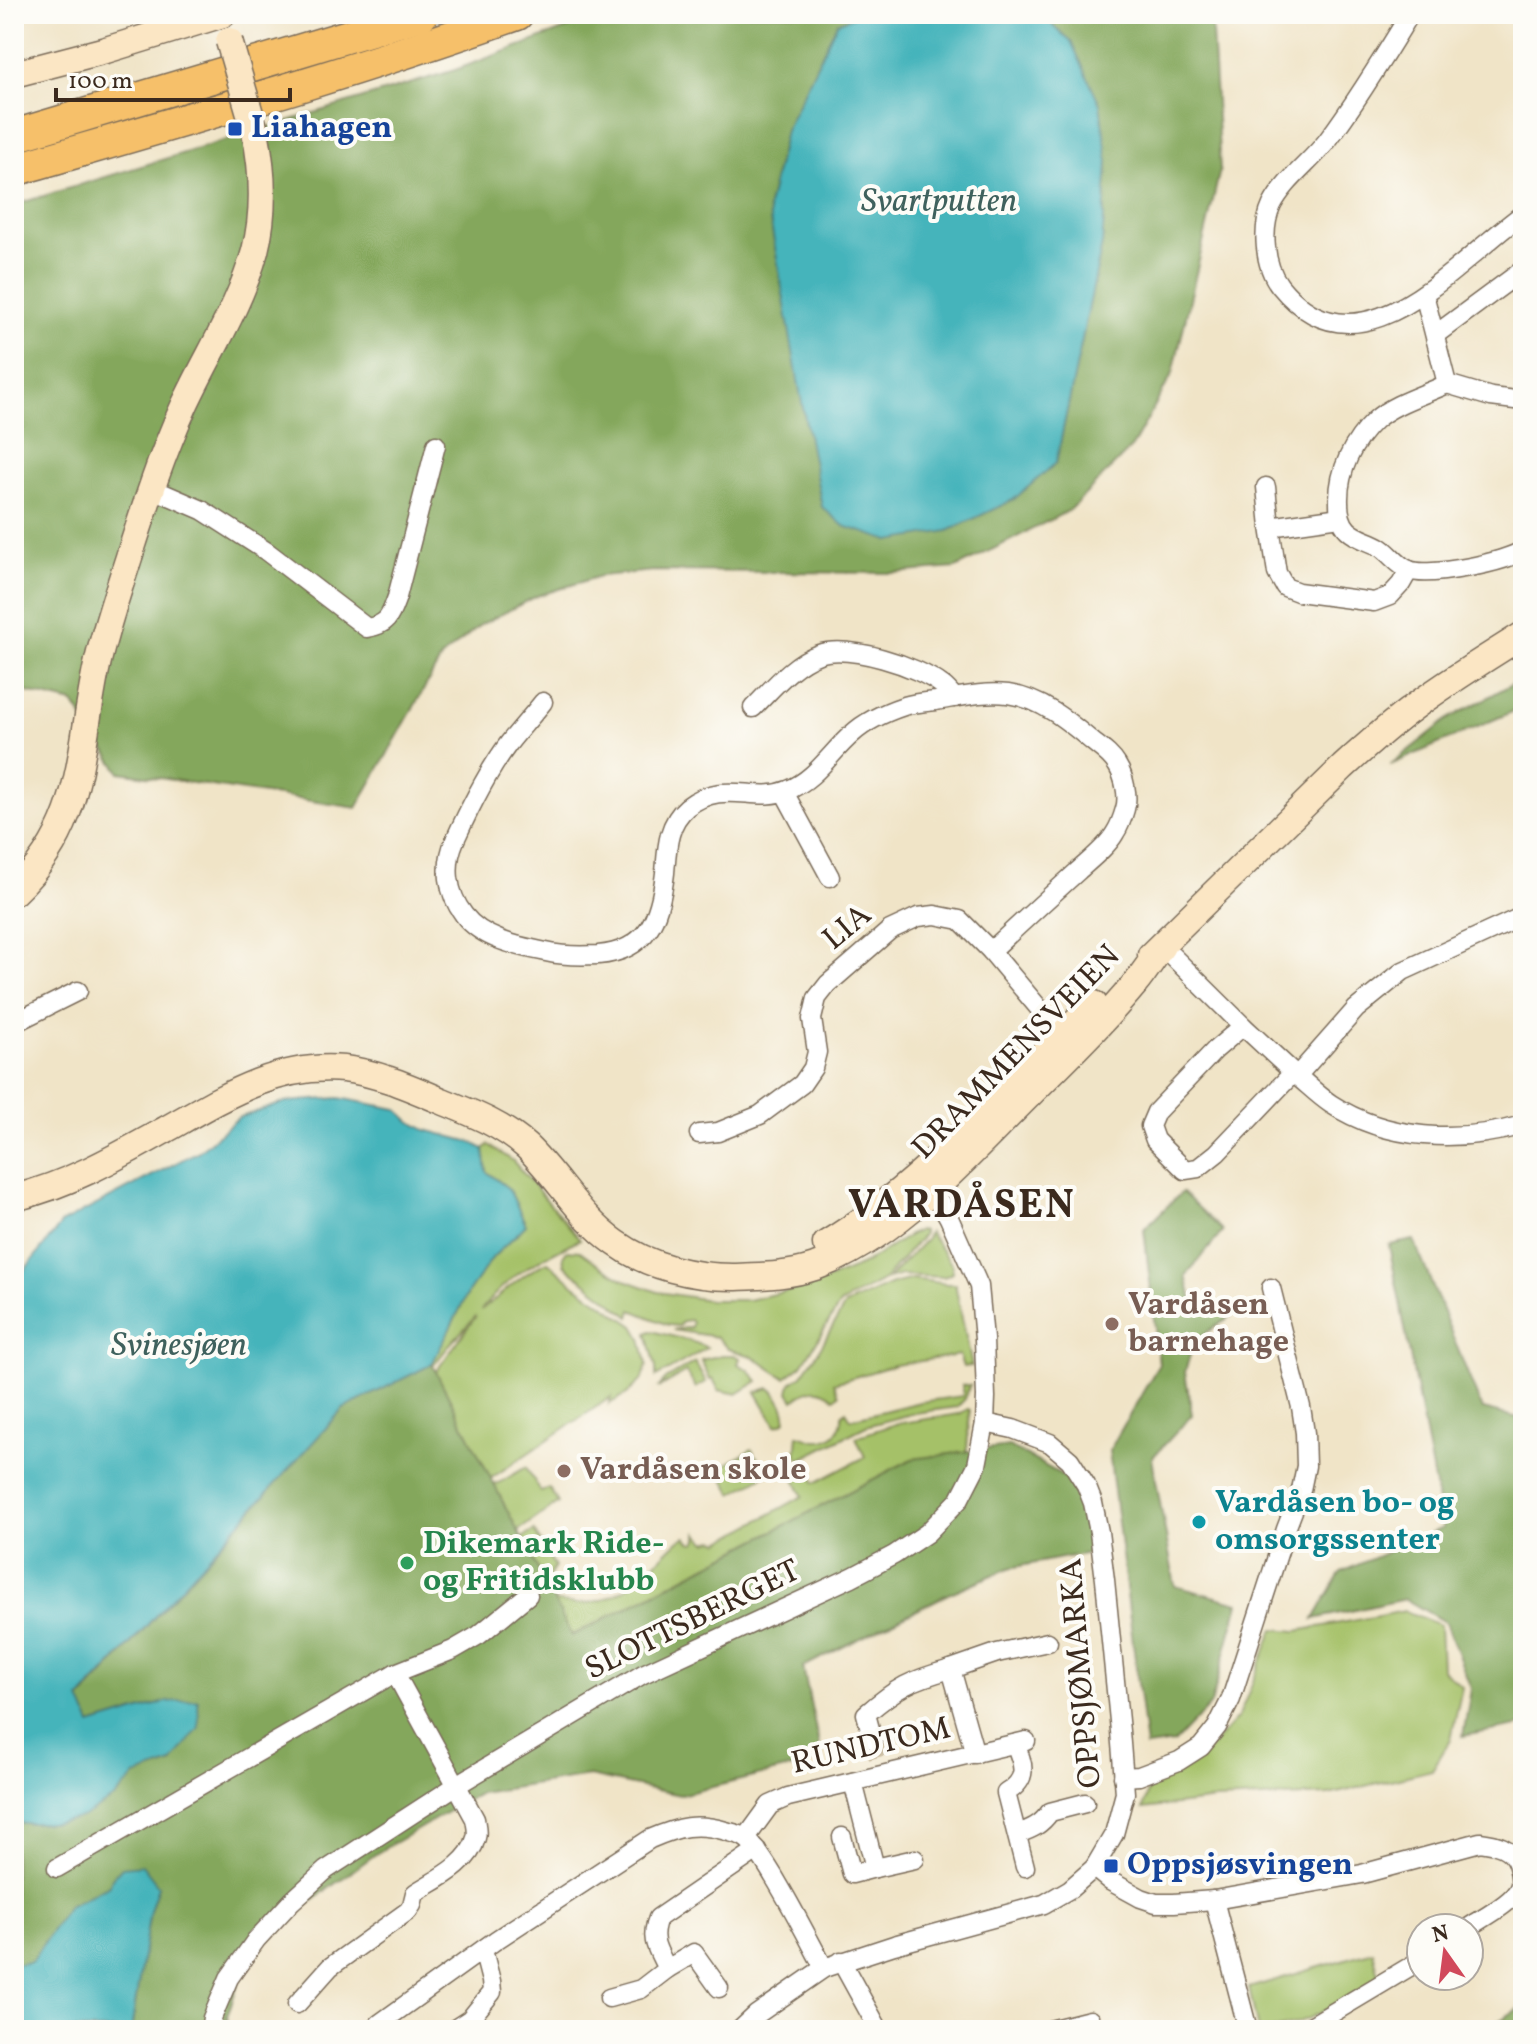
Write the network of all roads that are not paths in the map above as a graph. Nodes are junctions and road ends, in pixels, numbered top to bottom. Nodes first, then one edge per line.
1 (222, 14) edge
2 (422, 14) edge
3 (517, 14) edge
4 (1410, 14) edge
5 (154, 24) edge
6 (14, 74) edge
7 (14, 136) edge
8 (14, 170) edge
9 (1523, 214) edge
10 (1523, 270) edge
11 (1424, 294) junction
12 (1435, 335) junction
13 (1447, 384) junction
14 (1523, 401) edge
15 (436, 445) dead end
16 (1266, 487) dead end
17 (151, 488) junction
18 (1340, 517) junction
19 (1270, 527) junction
20 (1523, 550) edge
21 (1409, 570) junction
22 (1523, 635) edge
23 (955, 698) junction
24 (543, 702) dead end
25 (753, 708) dead end
26 (784, 792) junction
27 (830, 877) dead end
28 (14, 892) edge
29 (1523, 916) edge
30 (1162, 946) junction
31 (991, 951) junction
32 (78, 991) dead end
33 (14, 1023) edge
34 (1243, 1026) junction
35 (1071, 1039) junction
36 (1295, 1074) junction
37 (1523, 1125) edge
38 (699, 1134) dead end
39 (926, 1182) junction
40 (14, 1198) edge
41 (1271, 1288) dead end
42 (985, 1423) junction
43 (528, 1595) dead end
44 (1048, 1642) dead end
45 (951, 1669) junction
46 (395, 1673) junction
47 (975, 1754) junction
48 (878, 1758) junction
49 (1123, 1777) junction
50 (853, 1782) junction
51 (457, 1785) junction
52 (1085, 1803) dead end
53 (866, 1832) junction
54 (1017, 1834) junction
55 (751, 1844) junction
56 (915, 1859) dead end
57 (1025, 1867) dead end
58 (57, 1868) dead end
59 (875, 1868) junction
60 (1094, 1868) junction
61 (1214, 1900) junction
62 (1485, 1917) edge
63 (483, 1950) junction
64 (833, 1964) junction
65 (667, 1969) junction
66 (1405, 1970) edge
67 (719, 1988) dead end
68 (609, 1998) dead end
69 (297, 2004) dead end
70 (1090, 2020) dead end
71 (379, 2024) dead end
72 (210, 2030) edge
73 (453, 2030) edge
74 (740, 2030) edge
75 (879, 2030) edge
76 (1050, 2030) edge
77 (1248, 2030) edge
78 (1297, 2030) edge

1 - 5 main road
1 - 17 main road, bridge
2 - 7 highway
3 - 8 highway
4 - 11 street
5 - 6 main road
9 - 11 street
10 - 12 street
11 - 12 street
12 - 13 street
13 - 14 street
13 - 18 street
15 - 17 street
16 - 19 street
17 - 28 main road
18 - 19 street
18 - 21 street
19 - 21 street
20 - 21 street
22 - 30 main road, DRAMMENSVEIEN
23 - 25 street
23 - 26 street
23 - 31 street
24 - 26 street
26 - 27 street
29 - 36 street
30 - 34 street
30 - 35 main road, DRAMMENSVEIEN
31 - 35 street, LIA
31 - 38 street, LIA
32 - 33 street
34 - 36 street
34 - 36 street
35 - 39 main road, DRAMMENSVEIEN
36 - 37 street
39 - 40 main road, DRAMMENSVEIEN
39 - 42 street, SLOTTSBERGET
41 - 49 street
42 - 49 street, OPPSJØMARKA
42 - 51 street, SLOTTSBERGET
43 - 46 street
44 - 45 street
45 - 47 street
45 - 48 street
46 - 51 street
46 - 58 street
47 - 48 street, RUNDTOM
47 - 54 street, RUNDTOM
48 - 50 street, RUNDTOM
49 - 60 street, OPPSJØMARKA
50 - 53 street
50 - 55 street, RUNDTOM
51 - 69 street
51 - 72 street, SLOTTSBERGET
52 - 54 street
53 - 59 street
53 - 59 street
54 - 57 street
55 - 63 street
55 - 64 street
55 - 65 street, RUNDTOM
56 - 59 street
60 - 61 street
60 - 64 street, OPPSJØMARKA
61 - 62 street
61 - 77 street
63 - 71 street
63 - 73 street
64 - 74 street, OPPSJØMARKA
64 - 75 street
65 - 67 street
65 - 68 street
66 - 78 street
70 - 76 street

